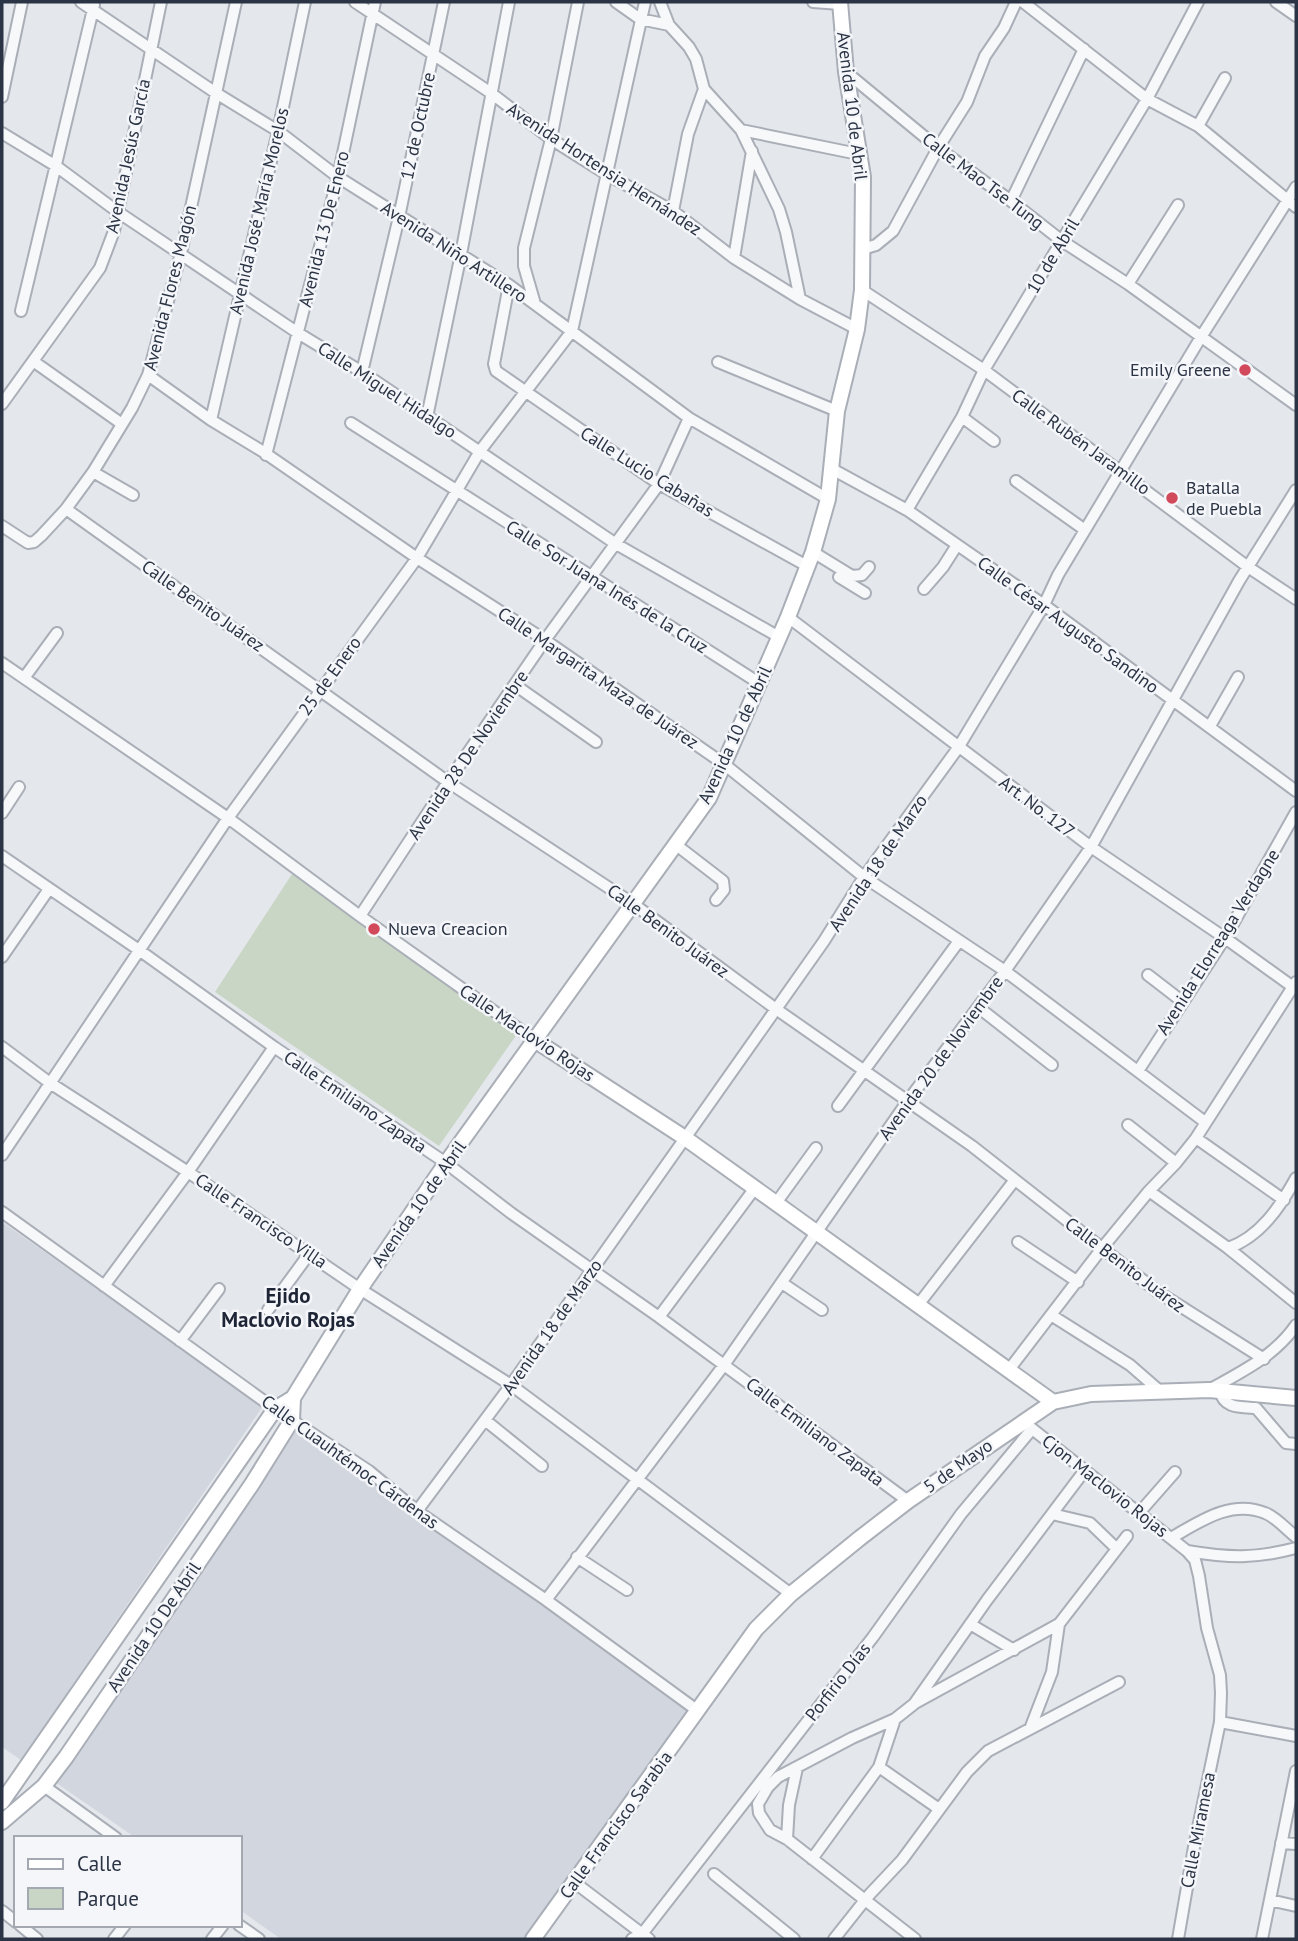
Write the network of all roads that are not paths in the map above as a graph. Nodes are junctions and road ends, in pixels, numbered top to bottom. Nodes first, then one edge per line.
1 (22, 2) edge
2 (81, 2) edge
3 (161, 2) edge
4 (236, 2) edge
5 (305, 2) edge
6 (355, 2) edge
7 (444, 2) edge
8 (509, 2) edge
9 (578, 2) edge
10 (616, 2) edge
11 (645, 2) edge
12 (660, 2) edge
13 (813, 2) edge
14 (1016, 2) edge
15 (1023, 2) edge
16 (1198, 2) edge
17 (1276, 2) edge
18 (840, 3) edge
19 (94, 6) edge
20 (374, 7) edge
21 (1296, 16) edge
22 (640, 19) junction
23 (669, 25) junction
24 (151, 48) junction
25 (1084, 49) junction
26 (433, 54) junction
27 (846, 72) junction
28 (1225, 78) dead end
29 (704, 89) junction
30 (216, 93) junction
31 (491, 93) junction
32 (2, 97) edge
33 (1147, 99) junction
34 (1198, 126) junction
35 (741, 130) junction
36 (278, 131) junction
37 (2, 132) edge
38 (551, 139) junction
39 (938, 148) junction
40 (752, 151) junction
41 (858, 154) junction
42 (56, 166) junction
43 (608, 175) junction
44 (338, 177) junction
45 (1296, 187) edge
46 (1011, 201) junction
47 (1292, 204) edge
48 (1178, 205) dead end
49 (673, 211) junction
50 (118, 212) junction
51 (400, 217) junction
52 (1062, 241) junction
53 (863, 249) junction
54 (181, 253) junction
55 (461, 254) junction
56 (734, 258) junction
57 (1128, 284) junction
58 (509, 285) junction
59 (862, 290) junction
60 (240, 294) junction
61 (800, 299) junction
62 (535, 304) junction
63 (21, 311) dead end
64 (858, 329) junction
65 (572, 331) junction
66 (298, 332) junction
67 (1201, 337) junction
68 (33, 360) junction
69 (718, 362) dead end
70 (984, 370) junction
71 (362, 372) junction
72 (148, 375) junction
73 (525, 393) junction
74 (2, 404) edge
75 (1296, 405) edge
76 (837, 411) junction
77 (427, 417) junction
78 (962, 417) junction
79 (689, 418) junction
80 (211, 420) junction
81 (351, 423) dead end
82 (122, 424) junction
83 (994, 441) dead end
84 (480, 451) junction
85 (267, 456) junction
86 (832, 469) junction
87 (1122, 471) junction
88 (93, 472) junction
89 (1016, 481) dead end
90 (659, 484) junction
91 (455, 490) junction
92 (1296, 490) edge
93 (132, 495) dead end
94 (828, 499) junction
95 (66, 509) junction
96 (906, 510) junction
97 (2, 526) edge
98 (1085, 530) junction
99 (616, 544) junction
100 (957, 545) junction
101 (416, 558) junction
102 (810, 559) junction
103 (869, 567) dead end
104 (1248, 567) junction
105 (592, 578) junction
106 (924, 589) dead end
107 (865, 593) dead end
108 (1296, 599) edge
109 (1044, 605) junction
110 (788, 617) junction
111 (57, 632) dead end
112 (779, 637) junction
113 (545, 640) junction
114 (2, 663) edge
115 (1238, 677) dead end
116 (24, 678) junction
117 (759, 683) junction
118 (515, 685) junction
119 (320, 689) junction
120 (1173, 702) junction
121 (1210, 726) junction
122 (596, 742) dead end
123 (958, 748) junction
124 (724, 764) junction
125 (448, 782) junction
126 (19, 787) dead end
127 (1296, 790) edge
128 (2, 813) edge
129 (1296, 813) edge
130 (228, 818) junction
131 (676, 844) junction
132 (1091, 847) junction
133 (2, 856) edge
134 (864, 877) junction
135 (49, 890) junction
136 (716, 900) dead end
137 (632, 903) junction
138 (360, 916) junction
139 (1225, 938) junction
140 (959, 942) junction
141 (139, 950) junction
142 (2, 957) edge
143 (1006, 971) junction
144 (1148, 975) dead end
145 (1295, 985) edge
146 (1183, 1002) junction
147 (978, 1007) junction
148 (776, 1009) junction
149 (536, 1041) junction
150 (2, 1047) edge
151 (274, 1047) junction
152 (1052, 1065) dead end
153 (1138, 1071) junction
154 (865, 1072) junction
155 (50, 1083) junction
156 (907, 1102) junction
157 (838, 1106) dead end
158 (1205, 1122) junction
159 (1128, 1125) dead end
160 (684, 1138) junction
161 (1196, 1138) junction
162 (816, 1148) dead end
163 (2, 1155) edge
164 (446, 1163) junction
165 (1176, 1163) junction
166 (188, 1172) junction
167 (1296, 1178) edge
168 (1014, 1181) junction
169 (755, 1188) junction
170 (1149, 1191) junction
171 (1284, 1199) junction
172 (776, 1203) junction
173 (2, 1212) edge
174 (818, 1231) junction
175 (1018, 1241) dead end
176 (1103, 1247) junction
177 (1228, 1248) junction
178 (309, 1254) junction
179 (593, 1270) junction
180 (1079, 1282) junction
181 (782, 1283) junction
182 (104, 1286) junction
183 (219, 1289) dead end
184 (360, 1289) junction
185 (1296, 1303) edge
186 (918, 1305) junction
187 (268, 1310) dead end
188 (822, 1310) dead end
189 (1051, 1315) junction
190 (659, 1317) junction
191 (1296, 1325) edge
192 (180, 1341) junction
193 (1264, 1359) junction
194 (724, 1365) junction
195 (1008, 1371) junction
196 (511, 1385) junction
197 (1215, 1390) junction
198 (1161, 1392) junction
199 (293, 1398) junction
200 (1296, 1398) edge
201 (1053, 1402) junction
202 (275, 1409) junction
203 (292, 1420) junction
204 (485, 1420) junction
205 (1027, 1425) junction
206 (1296, 1444) edge
207 (987, 1446) junction
208 (1004, 1463) junction
209 (542, 1466) dead end
210 (1084, 1470) junction
211 (1175, 1472) dead end
212 (636, 1479) junction
213 (908, 1501) junction
214 (417, 1511) junction
215 (1139, 1513) junction
216 (1052, 1514) junction
217 (1127, 1536) dead end
218 (1296, 1537) edge
219 (1171, 1538) junction
220 (1296, 1548) edge
221 (1117, 1549) junction
222 (1187, 1551) junction
223 (577, 1557) junction
224 (627, 1590) dead end
225 (791, 1594) junction
226 (546, 1600) junction
227 (970, 1624) junction
228 (1059, 1624) junction
229 (1014, 1650) junction
230 (1119, 1682) dead end
231 (914, 1704) junction
232 (698, 1711) junction
233 (895, 1719) junction
234 (1220, 1722) junction
235 (1030, 1728) junction
236 (1296, 1736) edge
237 (878, 1767) junction
238 (797, 1768) junction
239 (1296, 1771) edge
240 (44, 1786) junction
241 (2, 1802) edge
242 (939, 1809) junction
243 (2, 1822) edge
244 (102, 1828) junction
245 (96, 1836) edge
246 (113, 1836) edge
247 (787, 1839) junction
248 (1281, 1843) junction
249 (1296, 1844) edge
250 (812, 1859) junction
251 (714, 1874) dead end
252 (574, 1882) junction
253 (867, 1897) junction
254 (1270, 1900) junction
255 (1296, 1906) edge
256 (242, 1927) edge
257 (23, 1930) edge
258 (641, 1937) edge
259 (37, 1939) edge
260 (259, 1939) edge
261 (533, 1939) edge
262 (794, 1939) edge
263 (834, 1939) edge
264 (915, 1939) edge
265 (1178, 1939) edge
266 (1262, 1939) edge

1 - 32 street
2 - 19 street, Avenida Niño Artillero
3 - 24 street, Avenida Jesús García
4 - 30 street, Avenida Flores Magón
5 - 36 street, Avenida José María Morelos
6 - 20 street, Avenida Hortensia Hernández
7 - 26 street, 12 de Octubre
8 - 31 street
9 - 38 street
10 - 22 street
11 - 22 street, 25 de Enero
12 - 23 street
13 - 18 street
14 - 39 street
15 - 25 street
16 - 33 street, 10 de Abril
17 - 21 street
18 - 27 street, Avenida 10 de Abril
19 - 24 street, Avenida Niño Artillero
19 - 42 street
20 - 26 street, Avenida Hortensia Hernández
20 - 44 street, Avenida 13 De Enero
22 - 23 street
22 - 43 street, 25 de Enero
23 - 29 street
24 - 30 street, Avenida Niño Artillero
24 - 50 street, Avenida Jesús García
25 - 33 street
25 - 46 street
26 - 31 street, Avenida Hortensia Hernández
26 - 51 street, 12 de Octubre
27 - 39 street, Calle Mao Tse Tung
27 - 41 street, Avenida 10 de Abril
28 - 34 street
29 - 35 street
29 - 49 street
30 - 36 street, Avenida Niño Artillero
30 - 54 street, Avenida Flores Magón
31 - 38 street, Avenida Hortensia Hernández
31 - 55 street
33 - 34 street
33 - 52 street, 10 de Abril
34 - 47 street
35 - 40 street
35 - 41 street
36 - 44 street, Avenida Niño Artillero
36 - 60 street, Avenida José María Morelos
37 - 42 street, Calle Miguel Hidalgo
38 - 43 street, Avenida Hortensia Hernández
38 - 62 street
39 - 46 street, Calle Mao Tse Tung
39 - 53 street
40 - 56 street
40 - 61 street
41 - 53 street, Avenida 10 de Abril
42 - 50 street, Calle Miguel Hidalgo
42 - 63 street
43 - 49 street, Avenida Hortensia Hernández
43 - 65 street, 25 de Enero
44 - 51 street, Avenida Niño Artillero
44 - 66 street, Avenida 13 De Enero
45 - 47 street, Avenida 18 de Marzo
46 - 52 street, Calle Mao Tse Tung
47 - 67 street, Avenida 18 de Marzo
48 - 57 street
49 - 56 street, Avenida Hortensia Hernández
50 - 54 street, Calle Miguel Hidalgo
50 - 68 street, Avenida Jesús García
51 - 55 street, Avenida Niño Artillero
51 - 71 street, 12 de Octubre
52 - 57 street, Calle Mao Tse Tung
52 - 70 street, 10 de Abril
53 - 59 street, Avenida 10 de Abril
54 - 60 street, Calle Miguel Hidalgo
54 - 72 street, Avenida Flores Magón
55 - 58 street, Avenida Niño Artillero
55 - 77 street
56 - 61 street, Avenida Hortensia Hernández
57 - 67 street, Calle Mao Tse Tung
58 - 62 street, Avenida Niño Artillero
58 - 73 street, Calle Lucio Cabañas
59 - 64 street, Avenida 10 de Abril
59 - 70 street, Calle Rubén Jaramillo
60 - 66 street, Calle Miguel Hidalgo
60 - 80 street, Avenida José María Morelos
61 - 64 street, Avenida Hortensia Hernández
62 - 65 street, Avenida Niño Artillero
64 - 76 street, Avenida 10 de Abril
65 - 73 street, 25 de Enero
65 - 79 street, Avenida Niño Artillero
66 - 71 street, Calle Miguel Hidalgo
66 - 85 street, Avenida 13 De Enero
67 - 75 street, Calle Mao Tse Tung
67 - 87 street, Avenida 18 de Marzo
68 - 74 street, Avenida Jesús García
68 - 82 street
69 - 76 street
70 - 78 street, 10 de Abril
70 - 87 street, Calle Rubén Jaramillo
71 - 77 street, Calle Miguel Hidalgo
72 - 80 street, Calle Margarita Maza de Juárez
72 - 82 street, Avenida Flores Magón
73 - 84 street, 25 de Enero
73 - 90 street, Calle Lucio Cabañas
76 - 86 street, Avenida 10 de Abril
77 - 84 street, Calle Miguel Hidalgo
78 - 83 street
78 - 96 street, 10 de Abril
79 - 90 street, Avenida 28 De Noviembre
79 - 94 street, Avenida Niño Artillero
80 - 85 street, Calle Margarita Maza de Juárez
81 - 91 street, Calle Sor Juana Inés de la Cruz
82 - 88 street, Avenida Flores Magón
84 - 91 street, 25 de Enero
84 - 99 street, Calle Miguel Hidalgo
85 - 101 street, Calle Margarita Maza de Juárez
86 - 94 street, Avenida 10 de Abril
86 - 96 street, Calle César Augusto Sandino
87 - 98 street, Avenida 18 de Marzo
87 - 104 street, Calle Rubén Jaramillo
88 - 93 street
88 - 95 street, Avenida Flores Magón
89 - 98 street
90 - 99 street, Avenida 28 De Noviembre
90 - 102 street, Calle Lucio Cabañas
91 - 101 street, 25 de Enero
91 - 105 street, Calle Sor Juana Inés de la Cruz
92 - 104 street, Avenida 20 de Noviembre
94 - 102 street, Avenida 10 de Abril
95 - 97 street, Avenida Flores Magón
95 - 119 street, Calle Benito Juárez
96 - 100 street, Calle César Augusto Sandino
98 - 109 street, Avenida 18 de Marzo
99 - 105 street, Avenida 28 De Noviembre
99 - 112 street, Calle Miguel Hidalgo
100 - 106 street
100 - 109 street, Calle César Augusto Sandino
101 - 113 street, Calle Margarita Maza de Juárez
101 - 119 street, 25 de Enero
102 - 103 street
102 - 107 street
102 - 110 street, Avenida 10 de Abril
104 - 108 street, Calle Rubén Jaramillo
104 - 120 street, Avenida 20 de Noviembre
105 - 113 street, Avenida 28 De Noviembre
105 - 117 street, Calle Sor Juana Inés de la Cruz
109 - 120 street, Calle César Augusto Sandino
109 - 123 street, Avenida 18 de Marzo
110 - 112 street, Avenida 10 de Abril
110 - 123 street, Art. No. 127
111 - 116 street
112 - 117 street, Avenida 10 de Abril
113 - 118 street, Avenida 28 De Noviembre
113 - 124 street, Calle Margarita Maza de Juárez
114 - 116 street, Calle Maclovio Rojas
115 - 121 street
116 - 130 street, Calle Maclovio Rojas
117 - 124 street, Avenida 10 de Abril
118 - 122 street
118 - 125 street, Avenida 28 De Noviembre
119 - 125 street, Calle Benito Juárez
119 - 130 street, 25 de Enero
120 - 121 street, Calle César Augusto Sandino
120 - 132 street, Avenida 20 de Noviembre
121 - 127 street, Calle César Augusto Sandino
123 - 132 street, Art. No. 127
123 - 134 street, Avenida 18 de Marzo
124 - 131 street, Avenida 10 de Abril
124 - 134 street, Calle Margarita Maza de Juárez
125 - 137 street, Calle Benito Juárez
125 - 138 street, Avenida 28 De Noviembre
126 - 128 street
129 - 139 street, Avenida Elorreaga Verdagne
130 - 138 street, Calle Maclovio Rojas
130 - 141 street, 25 de Enero
131 - 136 street
131 - 137 street, Avenida 10 de Abril
132 - 139 street, Art. No. 127
132 - 143 street, Avenida 20 de Noviembre
133 - 135 street, Calle Emiliano Zapata
134 - 140 street, Calle Margarita Maza de Juárez
134 - 148 street, Avenida 18 de Marzo
135 - 141 street, Calle Emiliano Zapata
135 - 142 street
137 - 148 street, Calle Benito Juárez
137 - 149 street, Avenida 10 de Abril
138 - 149 street, Calle Maclovio Rojas
139 - 145 street, Art. No. 127
139 - 146 street, Avenida Elorreaga Verdagne
140 - 143 street, Calle Margarita Maza de Juárez
140 - 154 street
141 - 151 street, Calle Emiliano Zapata
141 - 155 street, 25 de Enero
143 - 147 street, Avenida 20 de Noviembre
143 - 153 street, Calle Margarita Maza de Juárez
144 - 146 street
145 - 158 street
146 - 153 street, Avenida Elorreaga Verdagne
147 - 152 street
147 - 156 street, Avenida 20 de Noviembre
148 - 154 street, Calle Benito Juárez
148 - 160 street, Avenida 18 de Marzo
149 - 160 street, Calle Maclovio Rojas
149 - 164 street, Avenida 10 de Abril
150 - 155 street, Calle Francisco Villa
151 - 164 street, Calle Emiliano Zapata
151 - 166 street
153 - 158 street, Calle Margarita Maza de Juárez
154 - 156 street, Calle Benito Juárez
154 - 157 street
155 - 163 street, 25 de Enero
155 - 166 street, Calle Francisco Villa
156 - 168 street, Calle Benito Juárez
156 - 174 street, Avenida 20 de Noviembre
158 - 161 street
159 - 165 street
160 - 169 street, Calle Maclovio Rojas
160 - 179 street, Avenida 18 de Marzo
161 - 165 street
161 - 171 street
162 - 172 street
164 - 179 street, Calle Emiliano Zapata
164 - 184 street, Avenida 10 de Abril
165 - 170 street
166 - 178 street, Calle Francisco Villa
166 - 182 street
167 - 171 street
168 - 176 street, Calle Benito Juárez
168 - 186 street
169 - 172 street, Calle Maclovio Rojas
169 - 190 street
170 - 176 street
170 - 177 street
171 - 177 street
172 - 174 street, Calle Maclovio Rojas
173 - 182 street, Calle Cuauhtémoc Cárdenas
174 - 181 street, Avenida 20 de Noviembre
174 - 186 street, Calle Maclovio Rojas
175 - 180 street
176 - 180 street
176 - 193 street, Calle Benito Juárez
177 - 185 street
178 - 184 street, Calle Francisco Villa
178 - 187 street
179 - 190 street, Calle Emiliano Zapata
179 - 196 street, Avenida 18 de Marzo
180 - 189 street
181 - 188 street
181 - 194 street, Avenida 20 de Noviembre
182 - 192 street, Calle Cuauhtémoc Cárdenas
183 - 192 street
184 - 196 street, Calle Francisco Villa
184 - 199 street, Avenida 10 de Abril
186 - 195 street, Calle Maclovio Rojas
189 - 195 street
189 - 198 street
190 - 194 street, Calle Emiliano Zapata
191 - 193 street
192 - 202 street, Calle Cuauhtémoc Cárdenas
193 - 197 street
194 - 212 street, Avenida 20 de Noviembre
194 - 213 street, Calle Emiliano Zapata
195 - 201 street, Calle Maclovio Rojas
196 - 204 street, Avenida 18 de Marzo
196 - 212 street, Calle Francisco Villa
197 - 198 street, 5 de Mayo
197 - 200 street, 5 de Mayo
197 - 206 street
198 - 201 street, 5 de Mayo
199 - 202 street
199 - 203 street
201 - 205 street, 5 de Mayo
202 - 203 street, Calle Cuauhtémoc Cárdenas
202 - 241 street, Avenida 10 De Abril
203 - 214 street, Calle Cuauhtémoc Cárdenas
203 - 240 street, Avenida 10 De Abril
204 - 209 street
204 - 214 street, Avenida 18 de Marzo
205 - 207 street, 5 de Mayo
205 - 208 street, Porfirio Días
205 - 210 street, Cjon Maclovio Rojas
207 - 208 street
207 - 213 street, 5 de Mayo
208 - 258 street, Porfirio Días
210 - 215 street, Cjon Maclovio Rojas
210 - 216 street
211 - 215 street
212 - 223 street, Avenida 20 de Noviembre
212 - 225 street, Calle Francisco Villa
213 - 225 street, 5 de Mayo
214 - 226 street, Calle Cuauhtémoc Cárdenas
215 - 219 street, Cjon Maclovio Rojas
216 - 221 street
216 - 227 street
217 - 221 street
218 - 219 street
219 - 222 street, Cjon Maclovio Rojas
220 - 222 street
221 - 228 street
222 - 234 street, Calle Miramesa
223 - 224 street
223 - 226 street, Avenida 20 de Noviembre
225 - 232 street, 5 de Mayo
226 - 232 street, Calle Cuauhtémoc Cárdenas
227 - 229 street
227 - 231 street
228 - 229 street
228 - 235 street
229 - 231 street
230 - 235 street
231 - 233 street
232 - 252 street, Calle Francisco Sarabia
233 - 237 street
233 - 238 street
234 - 236 street
234 - 265 street, Calle Miramesa
235 - 242 street
237 - 242 street
237 - 250 street
238 - 247 street
238 - 247 street
239 - 248 street
240 - 243 street, Avenida 10 De Abril
240 - 244 street
242 - 253 street
244 - 245 street
244 - 246 street
247 - 250 street
248 - 249 street
248 - 254 street
250 - 253 street
251 - 262 street
252 - 258 street
252 - 261 street, Calle Francisco Sarabia
253 - 263 street
253 - 264 street
254 - 255 street
254 - 266 street
256 - 260 street
257 - 259 street

